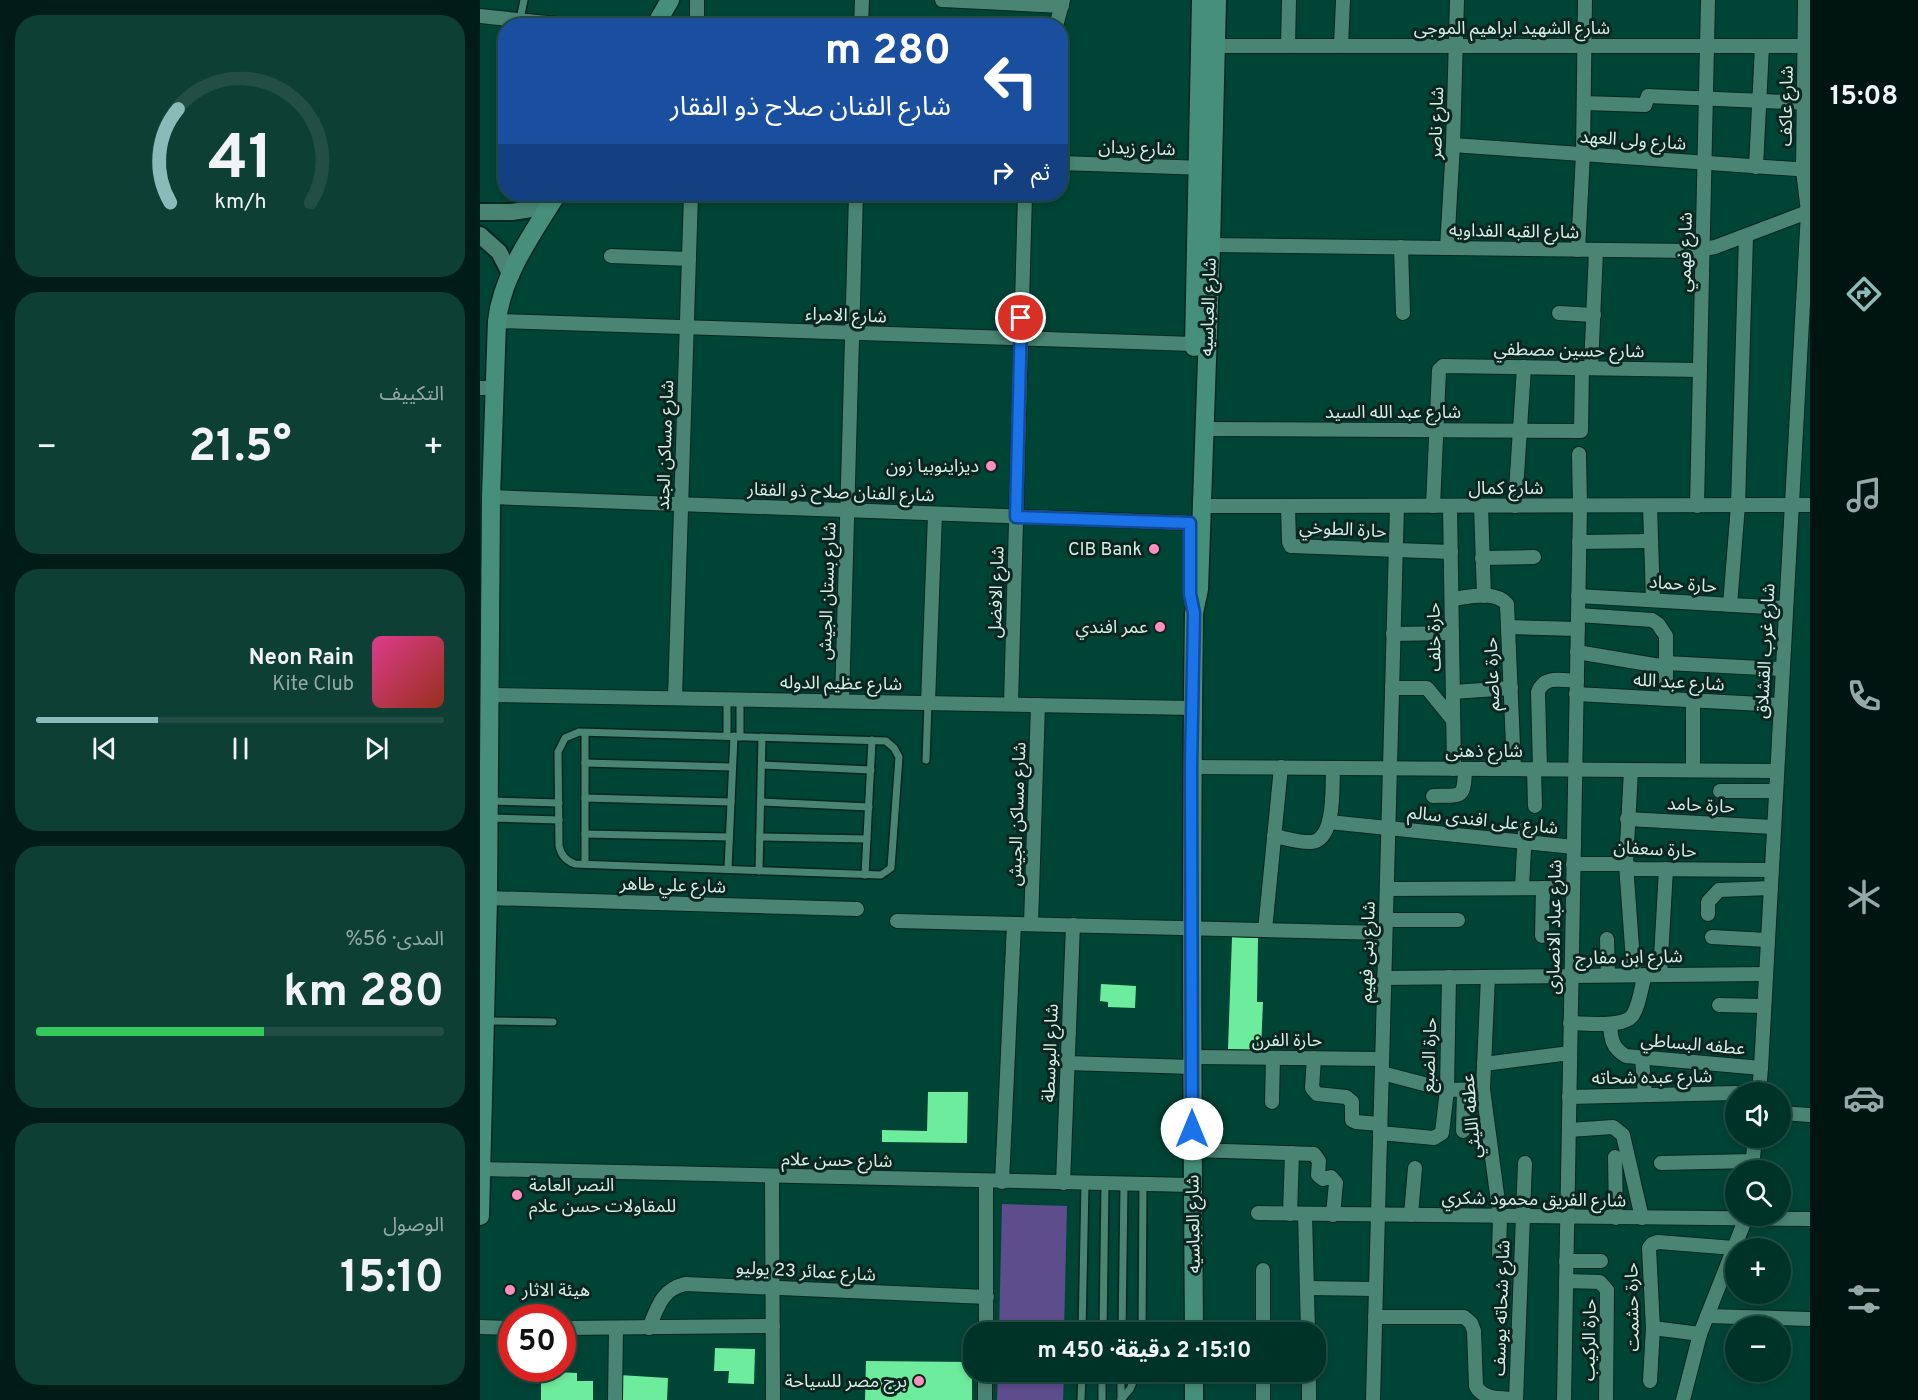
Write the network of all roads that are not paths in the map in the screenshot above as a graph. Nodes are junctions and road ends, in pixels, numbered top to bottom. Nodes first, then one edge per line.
1 (524, 0) edge
2 (670, 0) edge
3 (698, 0) edge
4 (862, 0) edge
5 (942, 0) edge
6 (1202, 0) edge
7 (1217, 0) edge
8 (1289, 0) edge
9 (1343, 0) edge
10 (1457, 0) edge
11 (1585, 0) edge
12 (1708, 0) edge
13 (1805, 0) edge
14 (1062, 3) edge
15 (480, 16) edge
16 (507, 18) edge
17 (520, 18) edge
18 (660, 18) edge
19 (697, 18) edge
20 (861, 18) edge
21 (1058, 18) edge
22 (1215, 46) junction
23 (1288, 46) junction
24 (1341, 46) junction
25 (1456, 46) junction
26 (1585, 46) junction
27 (1707, 46) junction
28 (1762, 46) junction
29 (1807, 46) edge
30 (1706, 97) junction
31 (1759, 100) junction
32 (1807, 102) edge
33 (1584, 103) junction
34 (1453, 144) junction
35 (1583, 154) junction
36 (1068, 163) edge
37 (1704, 163) junction
38 (1756, 167) junction
39 (1205, 168) junction
40 (1806, 170) edge
41 (550, 201) edge
42 (553, 201) edge
43 (692, 201) edge
44 (856, 201) edge
45 (1025, 201) edge
46 (1809, 211) edge
47 (480, 212) edge
48 (480, 235) edge
49 (1746, 236) junction
50 (1211, 245) junction
51 (1401, 247) junction
52 (1447, 248) junction
53 (1578, 250) junction
54 (1596, 250) junction
55 (1703, 250) junction
56 (611, 256) dead end
57 (689, 259) junction
58 (511, 275) junction
59 (1403, 313) dead end
60 (1559, 313) dead end
61 (1593, 315) junction
62 (496, 321) junction
63 (687, 328) junction
64 (853, 333) junction
65 (1021, 339) junction
66 (1194, 344) junction
67 (1524, 367) junction
68 (1586, 368) junction
69 (1700, 370) junction
70 (487, 388) edge
71 (1204, 429) junction
72 (1437, 430) junction
73 (1519, 431) junction
74 (1579, 454) dead end
75 (491, 497) junction
76 (682, 504) junction
77 (1738, 505) junction
78 (1202, 506) junction
79 (1288, 506) junction
80 (1397, 506) junction
81 (1433, 506) junction
82 (1450, 506) junction
83 (1480, 506) junction
84 (1515, 506) junction
85 (1580, 506) junction
86 (1650, 506) junction
87 (1697, 506) junction
88 (1791, 506) junction
89 (1810, 506) edge
90 (848, 510) junction
91 (935, 514) junction
92 (1016, 517) junction
93 (1190, 523) junction
94 (1651, 541) junction
95 (1579, 542) junction
96 (1396, 550) junction
97 (1451, 552) junction
98 (1534, 557) dead end
99 (1482, 558) junction
100 (1484, 596) junction
101 (1578, 596) junction
102 (1452, 599) junction
103 (1653, 600) junction
104 (1730, 605) junction
105 (485, 606) edge
106 (1785, 608) junction
107 (1194, 613) junction
108 (1578, 622) junction
109 (1508, 627) junction
110 (1394, 633) junction
111 (1452, 633) junction
112 (485, 651) edge
113 (1577, 652) junction
114 (1666, 665) junction
115 (1782, 669) junction
116 (1576, 687) junction
117 (1392, 688) junction
118 (1511, 688) junction
119 (1453, 692) junction
120 (490, 695) junction
121 (675, 698) junction
122 (734, 699) junction
123 (1666, 699) junction
124 (1693, 700) junction
125 (842, 701) junction
126 (928, 703) junction
127 (1011, 704) junction
128 (1038, 705) junction
129 (1780, 705) junction
130 (1193, 708) junction
131 (1453, 720) junction
132 (585, 733) junction
133 (734, 736) junction
134 (762, 737) junction
135 (872, 740) junction
136 (926, 759) dead end
137 (585, 763) junction
138 (762, 765) junction
139 (732, 767) junction
140 (1191, 767) junction
141 (1281, 767) junction
142 (1333, 768) junction
143 (1390, 768) junction
144 (1459, 769) junction
145 (1514, 769) junction
146 (1537, 769) junction
147 (1575, 769) junction
148 (870, 770) junction
149 (1630, 770) junction
150 (1693, 770) junction
151 (1777, 771) junction
152 (1720, 791) dead end
153 (1775, 791) junction
154 (1433, 796) dead end
155 (585, 798) junction
156 (731, 802) junction
157 (761, 802) junction
158 (559, 803) junction
159 (1534, 806) dead end
160 (869, 807) junction
161 (488, 810) junction
162 (1627, 819) junction
163 (559, 820) junction
164 (1329, 822) junction
165 (1773, 827) junction
166 (1388, 829) junction
167 (585, 834) junction
168 (1525, 835) junction
169 (1274, 836) junction
170 (729, 837) junction
171 (760, 837) junction
172 (867, 840) junction
173 (1574, 846) junction
174 (585, 864) junction
175 (1573, 864) junction
176 (1626, 864) junction
177 (728, 869) junction
178 (1666, 869) junction
179 (1771, 870) junction
180 (759, 871) junction
181 (865, 874) junction
182 (1522, 888) junction
183 (1543, 888) junction
184 (1573, 888) junction
185 (1770, 888) junction
186 (1387, 889) junction
187 (488, 898) junction
188 (857, 909) dead end
189 (1708, 914) dead end
190 (1458, 920) dead end
191 (897, 921) dead end
192 (1014, 924) junction
193 (1031, 924) junction
194 (1073, 925) junction
195 (1386, 926) junction
196 (1192, 928) junction
197 (1265, 930) junction
198 (1542, 936) dead end
199 (1712, 937) dead end
200 (1607, 939) dead end
201 (1767, 940) junction
202 (1766, 974) junction
203 (1608, 975) junction
204 (1639, 975) junction
205 (1660, 975) junction
206 (1571, 976) junction
207 (1449, 977) junction
208 (1488, 977) junction
209 (1384, 978) junction
210 (1719, 1005) dead end
211 (1763, 1006) junction
212 (484, 1021) junction
213 (553, 1022) dead end
214 (1570, 1023) junction
215 (1610, 1024) junction
216 (1570, 1053) junction
217 (1273, 1058) junction
218 (1314, 1058) junction
219 (1642, 1058) junction
220 (1382, 1059) junction
221 (1192, 1062) junction
222 (1067, 1063) junction
223 (1484, 1064) junction
224 (1761, 1068) junction
225 (1382, 1073) junction
226 (1759, 1082) edge
227 (1483, 1089) junction
228 (1448, 1090) junction
229 (1464, 1090) junction
230 (1725, 1093) edge
231 (1646, 1095) junction
232 (1569, 1097) junction
233 (1272, 1102) dead end
234 (1791, 1114) edge
235 (1810, 1115) edge
236 (1380, 1129) junction
237 (1569, 1130) junction
238 (1463, 1131) dead end
239 (1192, 1150) junction
240 (1292, 1154) junction
241 (1615, 1157) dead end
242 (1525, 1163) dead end
243 (1661, 1163) dead end
244 (1725, 1164) edge
245 (1415, 1168) dead end
246 (482, 1169) junction
247 (772, 1176) junction
248 (986, 1181) junction
249 (1002, 1182) junction
250 (1062, 1183) junction
251 (1084, 1184) junction
252 (1105, 1184) junction
253 (1124, 1185) junction
254 (1143, 1185) junction
255 (1191, 1185) junction
256 (1258, 1213) dead end
257 (1290, 1214) junction
258 (1305, 1214) junction
259 (1333, 1215) junction
260 (1378, 1215) junction
261 (1411, 1215) junction
262 (480, 1216) edge
263 (1500, 1216) junction
264 (1522, 1217) junction
265 (1567, 1217) junction
266 (1725, 1217) edge
267 (1616, 1218) junction
268 (1642, 1218) junction
269 (1791, 1218) edge
270 (1810, 1219) edge
271 (1725, 1247) edge
272 (1499, 1254) dead end
273 (1566, 1261) junction
274 (1602, 1262) dead end
275 (1263, 1270) dead end
276 (1725, 1271) edge
277 (1566, 1281) junction
278 (774, 1288) junction
279 (1307, 1288) junction
280 (1376, 1289) junction
281 (987, 1297) junction
282 (1707, 1316) junction
283 (1375, 1317) junction
284 (1810, 1319) edge
285 (986, 1322) edge
286 (1082, 1322) edge
287 (1103, 1322) edge
288 (1122, 1322) edge
289 (1142, 1322) edge
290 (1194, 1322) edge
291 (1263, 1322) edge
292 (1308, 1322) edge
293 (773, 1326) junction
294 (480, 1328) edge
295 (498, 1328) edge
296 (576, 1328) edge
297 (616, 1328) junction
298 (649, 1328) junction
299 (1653, 1328) junction
300 (1700, 1334) junction
301 (1650, 1381) dead end
302 (985, 1382) edge
303 (1082, 1382) edge
304 (1102, 1382) edge
305 (1121, 1382) edge
306 (1133, 1382) edge
307 (1194, 1382) edge
308 (1263, 1382) edge
309 (1309, 1382) edge
310 (1516, 1399) edge
311 (615, 1400) edge
312 (773, 1400) edge
313 (985, 1400) edge
314 (1082, 1400) edge
315 (1102, 1400) edge
316 (1121, 1400) edge
317 (1194, 1400) edge
318 (1263, 1400) edge
319 (1309, 1400) edge
320 (1373, 1400) edge
321 (1564, 1400) edge
322 (1606, 1400) edge
323 (1683, 1400) edge

1 - 17 lane
2 - 18 main road
3 - 19 street
4 - 20 street
5 - 14 street
6 - 39 main road, شارع العباسيه
7 - 22 main road, شارع العباسيه
8 - 23 street
9 - 24 street
10 - 25 street, شارع ناصر
11 - 26 street
12 - 27 street, شارع فهمي
13 - 29 street, شارع عاكف
14 - 21 street
15 - 16 street
22 - 23 street, شارع الشهيد ابراهيم الموجى
22 - 39 main road, شارع العباسيه
23 - 24 street, شارع الشهيد ابراهيم الموجى
24 - 25 street, شارع الشهيد ابراهيم الموجى
25 - 26 street, شارع الشهيد ابراهيم الموجى
25 - 34 street, شارع ناصر
26 - 27 street, شارع الشهيد ابراهيم الموجى
26 - 33 street
27 - 28 street, شارع الشهيد ابراهيم الموجى
27 - 30 street, شارع فهمي
28 - 29 street, شارع الشهيد ابراهيم الموجى
28 - 31 street
29 - 32 street, شارع عاكف
30 - 31 street
30 - 33 street
30 - 37 street, شارع فهمي
31 - 32 street
31 - 38 street
32 - 40 street, شارع عاكف
33 - 35 street
34 - 35 street, شارع ولى العهد
34 - 52 street, شارع ناصر
35 - 37 street, شارع ولى العهد
35 - 53 street
36 - 39 street, شارع زيدان
37 - 38 street, شارع ولى العهد
37 - 55 street, شارع فهمي
38 - 40 street, شارع ولى العهد
39 - 50 main road, شارع العباسيه
39 - 66 main road, شارع العباسيه
40 - 46 street, شارع عاكف
41 - 47 street
42 - 58 main road
43 - 57 street, شارع مساكن الجند
44 - 64 street, شارع بستان الجيش
45 - 65 street, شارع الافضل
46 - 49 street, شارع القبه الفداويه
46 - 88 street, شارع غرب القشلاق
48 - 58 street
49 - 55 street, شارع القبه الفداويه
49 - 77 street
50 - 51 street, شارع القبه الفداويه
50 - 71 main road, شارع العباسيه
51 - 52 street, شارع القبه الفداويه
51 - 59 street
52 - 53 street, شارع القبه الفداويه
53 - 54 street, شارع القبه الفداويه
54 - 55 street, شارع القبه الفداويه
54 - 61 street
55 - 69 street, شارع فهمي
56 - 57 street
57 - 63 street, شارع مساكن الجند
58 - 62 main road
60 - 61 street
61 - 68 street
62 - 63 street, شارع الامراء
62 - 70 main road
63 - 64 street, شارع الامراء
63 - 76 street, شارع مساكن الجند
64 - 65 street, شارع الامراء
64 - 90 street, شارع بستان الجيش
65 - 66 street, شارع الامراء
65 - 92 street, شارع الافضل
66 - 93 main road, شارع العباسيه
67 - 68 street, شارع حسين مصطفي
67 - 72 street, شارع حسين مصطفي
67 - 73 street
68 - 69 street, شارع حسين مصطفي
68 - 73 street, شارع عبد الله السيد
69 - 87 street, شارع فهمي
70 - 75 main road
71 - 72 street, شارع عبد الله السيد
71 - 78 main road, شارع العباسيه
72 - 73 street, شارع عبد الله السيد
72 - 81 street
73 - 84 street
74 - 85 street, شارع عباد الانصارى
75 - 76 street, شارع الفنان صلاح ذو الفقار
75 - 105 main road
76 - 90 street, شارع الفنان صلاح ذو الفقار
76 - 121 street, شارع مساكن الجند
77 - 87 street, شارع كمال
77 - 88 street, شارع كمال
77 - 104 street
78 - 79 street, شارع كمال
78 - 107 main road, شارع العباسيه
79 - 80 street, شارع كمال
79 - 96 street, حارة الطوخي
80 - 81 street, شارع كمال
80 - 96 street, شارع بنى فهيم
81 - 82 street, شارع كمال
82 - 83 street, شارع كمال
82 - 97 street, حارة خلف
83 - 84 street, شارع كمال
83 - 99 street
84 - 85 street, شارع كمال
85 - 86 street, شارع كمال
85 - 95 street, شارع عباد الانصارى
86 - 87 street, شارع كمال
86 - 94 street
88 - 89 street, شارع كمال
88 - 106 street, شارع غرب القشلاق
90 - 91 street, شارع الفنان صلاح ذو الفقار
90 - 125 street, شارع بستان الجيش
91 - 92 street, شارع الفنان صلاح ذو الفقار
91 - 126 street
92 - 93 street, شارع الفنان صلاح ذو الفقار
92 - 127 street, شارع الافضل
93 - 107 main road, شارع العباسيه
94 - 95 street
94 - 103 street
95 - 101 street, شارع عباد الانصارى
96 - 97 street
96 - 110 street, شارع بنى فهيم
97 - 102 street, حارة خلف
98 - 99 street
99 - 100 street
100 - 102 street
100 - 109 street, حارة عاصم
101 - 103 street, حارة حماد
101 - 108 street, شارع عباد الانصارى
102 - 111 street, حارة خلف
103 - 104 street, حارة حماد
104 - 106 street, حارة حماد
105 - 112 main road
106 - 115 street, شارع غرب القشلاق
107 - 130 main road, شارع العباسيه
108 - 109 street
108 - 113 street, شارع عباد الانصارى
108 - 114 street
109 - 118 street, حارة عاصم
110 - 111 street
110 - 117 street, شارع بنى فهيم
111 - 119 street, حارة خلف
112 - 120 main road
113 - 114 street
113 - 116 street, شارع عباد الانصارى
114 - 115 street
114 - 123 street
115 - 129 street, شارع غرب القشلاق
116 - 123 street, شارع عبد الله
116 - 146 street, شارع عبد الله
116 - 147 street, شارع عباد الانصارى
117 - 131 street
117 - 143 street, شارع بنى فهيم
118 - 119 street
118 - 145 street, حارة عاصم
119 - 131 street, حارة خلف
120 - 121 street, شارع عظيم الدوله
120 - 161 main road
121 - 122 street, شارع عظيم الدوله
122 - 125 street, شارع عظيم الدوله
122 - 133 lane
122 - 133 lane
123 - 124 street, شارع عبد الله
124 - 129 street, شارع عبد الله
124 - 150 street
125 - 126 street, شارع عظيم الدوله
126 - 127 street, شارع عظيم الدوله
126 - 136 lane
127 - 128 street, شارع عظيم الدوله
128 - 130 street, شارع عظيم الدوله
128 - 193 street, شارع مساكن الجيش
129 - 151 street, شارع غرب القشلاق
130 - 140 main road, شارع العباسيه
131 - 144 street, حارة خلف
132 - 133 lane
132 - 137 lane
132 - 158 lane
133 - 134 lane
133 - 139 lane
134 - 135 lane
134 - 138 lane
135 - 148 lane
135 - 181 lane
137 - 139 lane
137 - 155 lane
138 - 148 lane
138 - 157 lane
139 - 156 lane
140 - 141 street, شارع ذهنى
140 - 196 main road, شارع العباسيه
141 - 142 street, شارع ذهنى
141 - 169 street
142 - 143 street, شارع ذهنى
142 - 164 street
143 - 144 street, شارع ذهنى
143 - 166 street, شارع بنى فهيم
144 - 145 street, شارع ذهنى
144 - 154 street, حارة خلف
145 - 146 street, شارع ذهنى
146 - 147 street, شارع ذهنى
146 - 159 street, شارع عبد الله
147 - 149 street, شارع ذهنى
147 - 173 street, شارع عباد الانصارى
148 - 160 lane
149 - 150 street, شارع ذهنى
149 - 162 street
150 - 151 street, شارع ذهنى
151 - 153 street, شارع غرب القشلاق
152 - 153 street
153 - 165 street, شارع غرب القشلاق
155 - 156 lane
155 - 167 lane
156 - 170 lane
157 - 160 lane
157 - 171 lane
158 - 161 lane
158 - 163 lane
160 - 172 lane
161 - 163 lane
161 - 187 main road
162 - 165 street, حارة حامد
162 - 176 street
163 - 174 lane
164 - 166 street, شارع على افندى سالم
164 - 169 street
165 - 179 street, شارع غرب القشلاق
166 - 168 street, شارع على افندى سالم
166 - 186 street, شارع بنى فهيم
167 - 170 lane
167 - 174 lane
168 - 173 street, شارع على افندى سالم
168 - 182 street
169 - 197 street
170 - 177 lane
171 - 172 lane
171 - 180 lane
172 - 181 lane
173 - 175 street, شارع عباد الانصارى
174 - 177 lane
175 - 176 street, حارة سعفان
175 - 184 street, شارع عباد الانصارى
176 - 178 street, حارة سعفان
176 - 204 street
177 - 180 lane
178 - 179 street, حارة سعفان
178 - 205 street
179 - 185 street, شارع غرب القشلاق
180 - 181 lane
182 - 183 street
182 - 186 street
183 - 184 street
183 - 198 street
184 - 206 street, شارع عباد الانصارى
185 - 189 street
185 - 201 street, شارع غرب القشلاق
186 - 195 street, شارع بنى فهيم
187 - 188 street, شارع علي طاهر
187 - 212 main road
190 - 195 street
191 - 192 street
192 - 193 street
192 - 249 street
193 - 194 street
194 - 196 street
194 - 222 street, شارع البوسطة
195 - 197 street
195 - 209 street, شارع بنى فهيم
196 - 197 street
196 - 221 main road, شارع العباسيه
199 - 201 street
200 - 203 street
201 - 202 street, شارع غرب القشلاق
202 - 205 street, شارع ابن مفارج
202 - 211 street, شارع غرب القشلاق
203 - 204 street, شارع ابن مفارج
203 - 206 street, شارع ابن مفارج
204 - 205 street, شارع ابن مفارج
204 - 215 street
206 - 208 street, شارع ابن مفارج
206 - 214 street, شارع عباد الانصارى
207 - 208 street, شارع ابن مفارج
207 - 209 street, شارع ابن مفارج
207 - 228 street, حارة الضبع
208 - 223 street, عطفه الليثي
209 - 220 street, شارع بنى فهيم
210 - 211 street
211 - 224 street, شارع غرب القشلاق
212 - 213 lane
212 - 246 main road
214 - 215 street
214 - 216 street, شارع عباد الانصارى
215 - 219 street, عطفه البساطي
216 - 223 street
216 - 232 street, شارع عباد الانصارى
217 - 218 street, حارة الفرن
217 - 221 street, حارة الفرن
217 - 233 street
218 - 220 street, حارة الفرن
218 - 236 street
219 - 224 street, عطفه البساطي
219 - 231 street
220 - 225 street, شارع بنى فهيم
221 - 222 street, حارة الفرن
221 - 239 main road, شارع العباسيه
222 - 250 street, شارع البوسطة
223 - 227 street, عطفه الليثي
224 - 226 street, شارع غرب القشلاق
225 - 228 street
225 - 236 street, شارع بنى فهيم
227 - 229 street
227 - 263 street, عطفه الليثي
228 - 229 street
228 - 236 street, حارة الضبع
229 - 238 street
230 - 231 street, شارع عبده شحاته
231 - 232 street, شارع عبده شحاته
232 - 237 street, شارع عباد الانصارى
234 - 235 street
236 - 260 street, شارع بنى فهيم
237 - 265 street, شارع عباد الانصارى
237 - 268 street
239 - 240 street
239 - 255 main road, شارع العباسيه
240 - 257 street
240 - 259 street
241 - 267 street
242 - 264 street, شارع شحاته يوسف
243 - 244 street
245 - 261 street
246 - 247 street, شارع حسن علام
246 - 262 main road
247 - 248 street, شارع حسن علام
247 - 278 street
248 - 249 street, شارع حسن علام
248 - 281 street
249 - 250 street, شارع حسن علام
250 - 251 street, شارع حسن علام
251 - 252 street, شارع حسن علام
251 - 286 lane
252 - 253 street, شارع حسن علام
252 - 287 lane
253 - 254 street, شارع حسن علام
253 - 288 lane
254 - 255 street, شارع حسن علام
254 - 289 lane
255 - 290 main road, شارع العباسيه
256 - 257 street, شارع الفريق محمود شكري
257 - 258 street, شارع الفريق محمود شكري
258 - 259 street, شارع الفريق محمود شكري
258 - 279 street
259 - 260 street, شارع الفريق محمود شكري
260 - 261 street, شارع الفريق محمود شكري
260 - 280 street, شارع بنى فهيم
261 - 263 street, شارع الفريق محمود شكري
263 - 264 street, شارع الفريق محمود شكري
263 - 272 street, عطفه الليثي
264 - 265 street, شارع الفريق محمود شكري
264 - 310 street, شارع شحاته يوسف
265 - 267 street, شارع الفريق محمود شكري
265 - 273 street, شارع عباد الانصارى
266 - 268 street, شارع الفريق محمود شكري
267 - 268 street, شارع الفريق محمود شكري
269 - 270 street, شارع الفريق محمود شكري
271 - 299 street, حارة حشمت
273 - 274 street
273 - 277 street, شارع عباد الانصارى
275 - 291 street
276 - 282 street
277 - 321 street, شارع عباد الانصارى
277 - 322 street, حارة الركيب
278 - 281 street, شارع عمائر 23 يوليو
278 - 293 street
278 - 298 street, شارع عمائر 23 يوليو
279 - 280 street
279 - 292 street
280 - 283 street, شارع بنى فهيم
281 - 285 street
282 - 284 street
282 - 300 street
283 - 310 street
283 - 320 street, شارع بنى فهيم
293 - 298 street
293 - 312 street
294 - 295 street
296 - 297 street
297 - 298 street
297 - 311 street
299 - 300 street
299 - 301 street, حارة حشمت
300 - 323 street
302 - 313 street
303 - 314 lane
304 - 315 lane
305 - 316 lane
306 - 316 lane
307 - 317 main road
308 - 318 street
309 - 319 street

